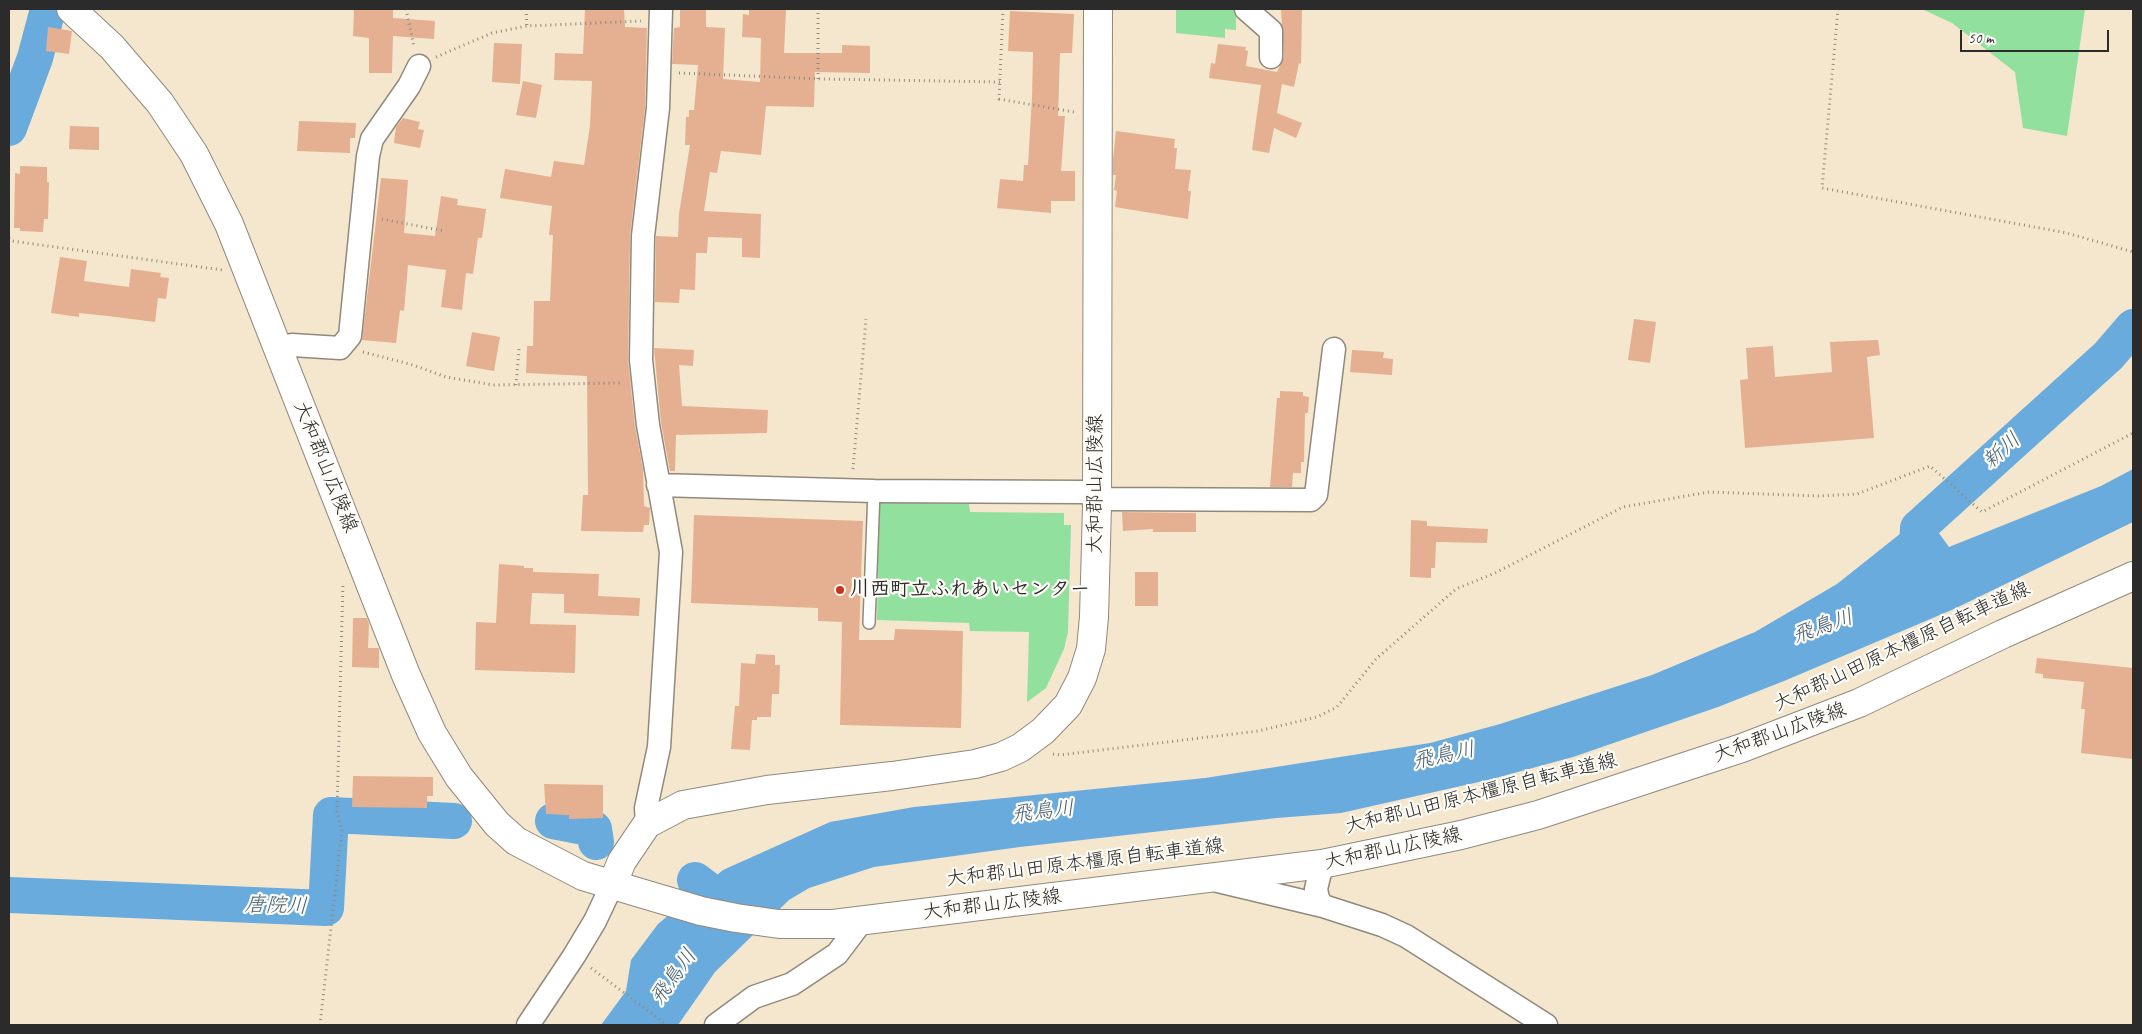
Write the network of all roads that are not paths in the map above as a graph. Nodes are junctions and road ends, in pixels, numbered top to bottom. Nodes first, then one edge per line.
1 (71, 9) edge
2 (1098, 9) edge
3 (1246, 9) edge
4 (662, 15) edge
5 (1271, 57) dead end
6 (418, 66) road end
7 (278, 348) junction
8 (1334, 349) dead end
9 (658, 485) junction
10 (874, 491) junction
11 (1096, 494) junction
12 (2133, 576) edge
13 (869, 624) dead end
14 (647, 824) junction
15 (1322, 864) junction
16 (1207, 879) junction
17 (612, 884) junction
18 (1323, 906) junction
19 (862, 920) junction
20 (528, 1025) edge
21 (716, 1025) edge
22 (1546, 1025) edge

1 - 7 main road, 大和郡山広陵線
2 - 11 main road, 大和郡山広陵線
3 - 5 street
4 - 9 street
6 - 7 street
7 - 17 main road, 大和郡山広陵線
8 - 11 street
9 - 10 street
9 - 14 street
10 - 11 street
10 - 13 lane
11 - 14 main road, 大和郡山広陵線
12 - 15 main road, 大和郡山広陵線
14 - 17 main road, 大和郡山広陵線
15 - 16 main road, 大和郡山広陵線
15 - 18 street
16 - 18 street
16 - 19 main road, 大和郡山広陵線
17 - 19 main road, 大和郡山広陵線
17 - 20 street
18 - 22 street
19 - 21 street

